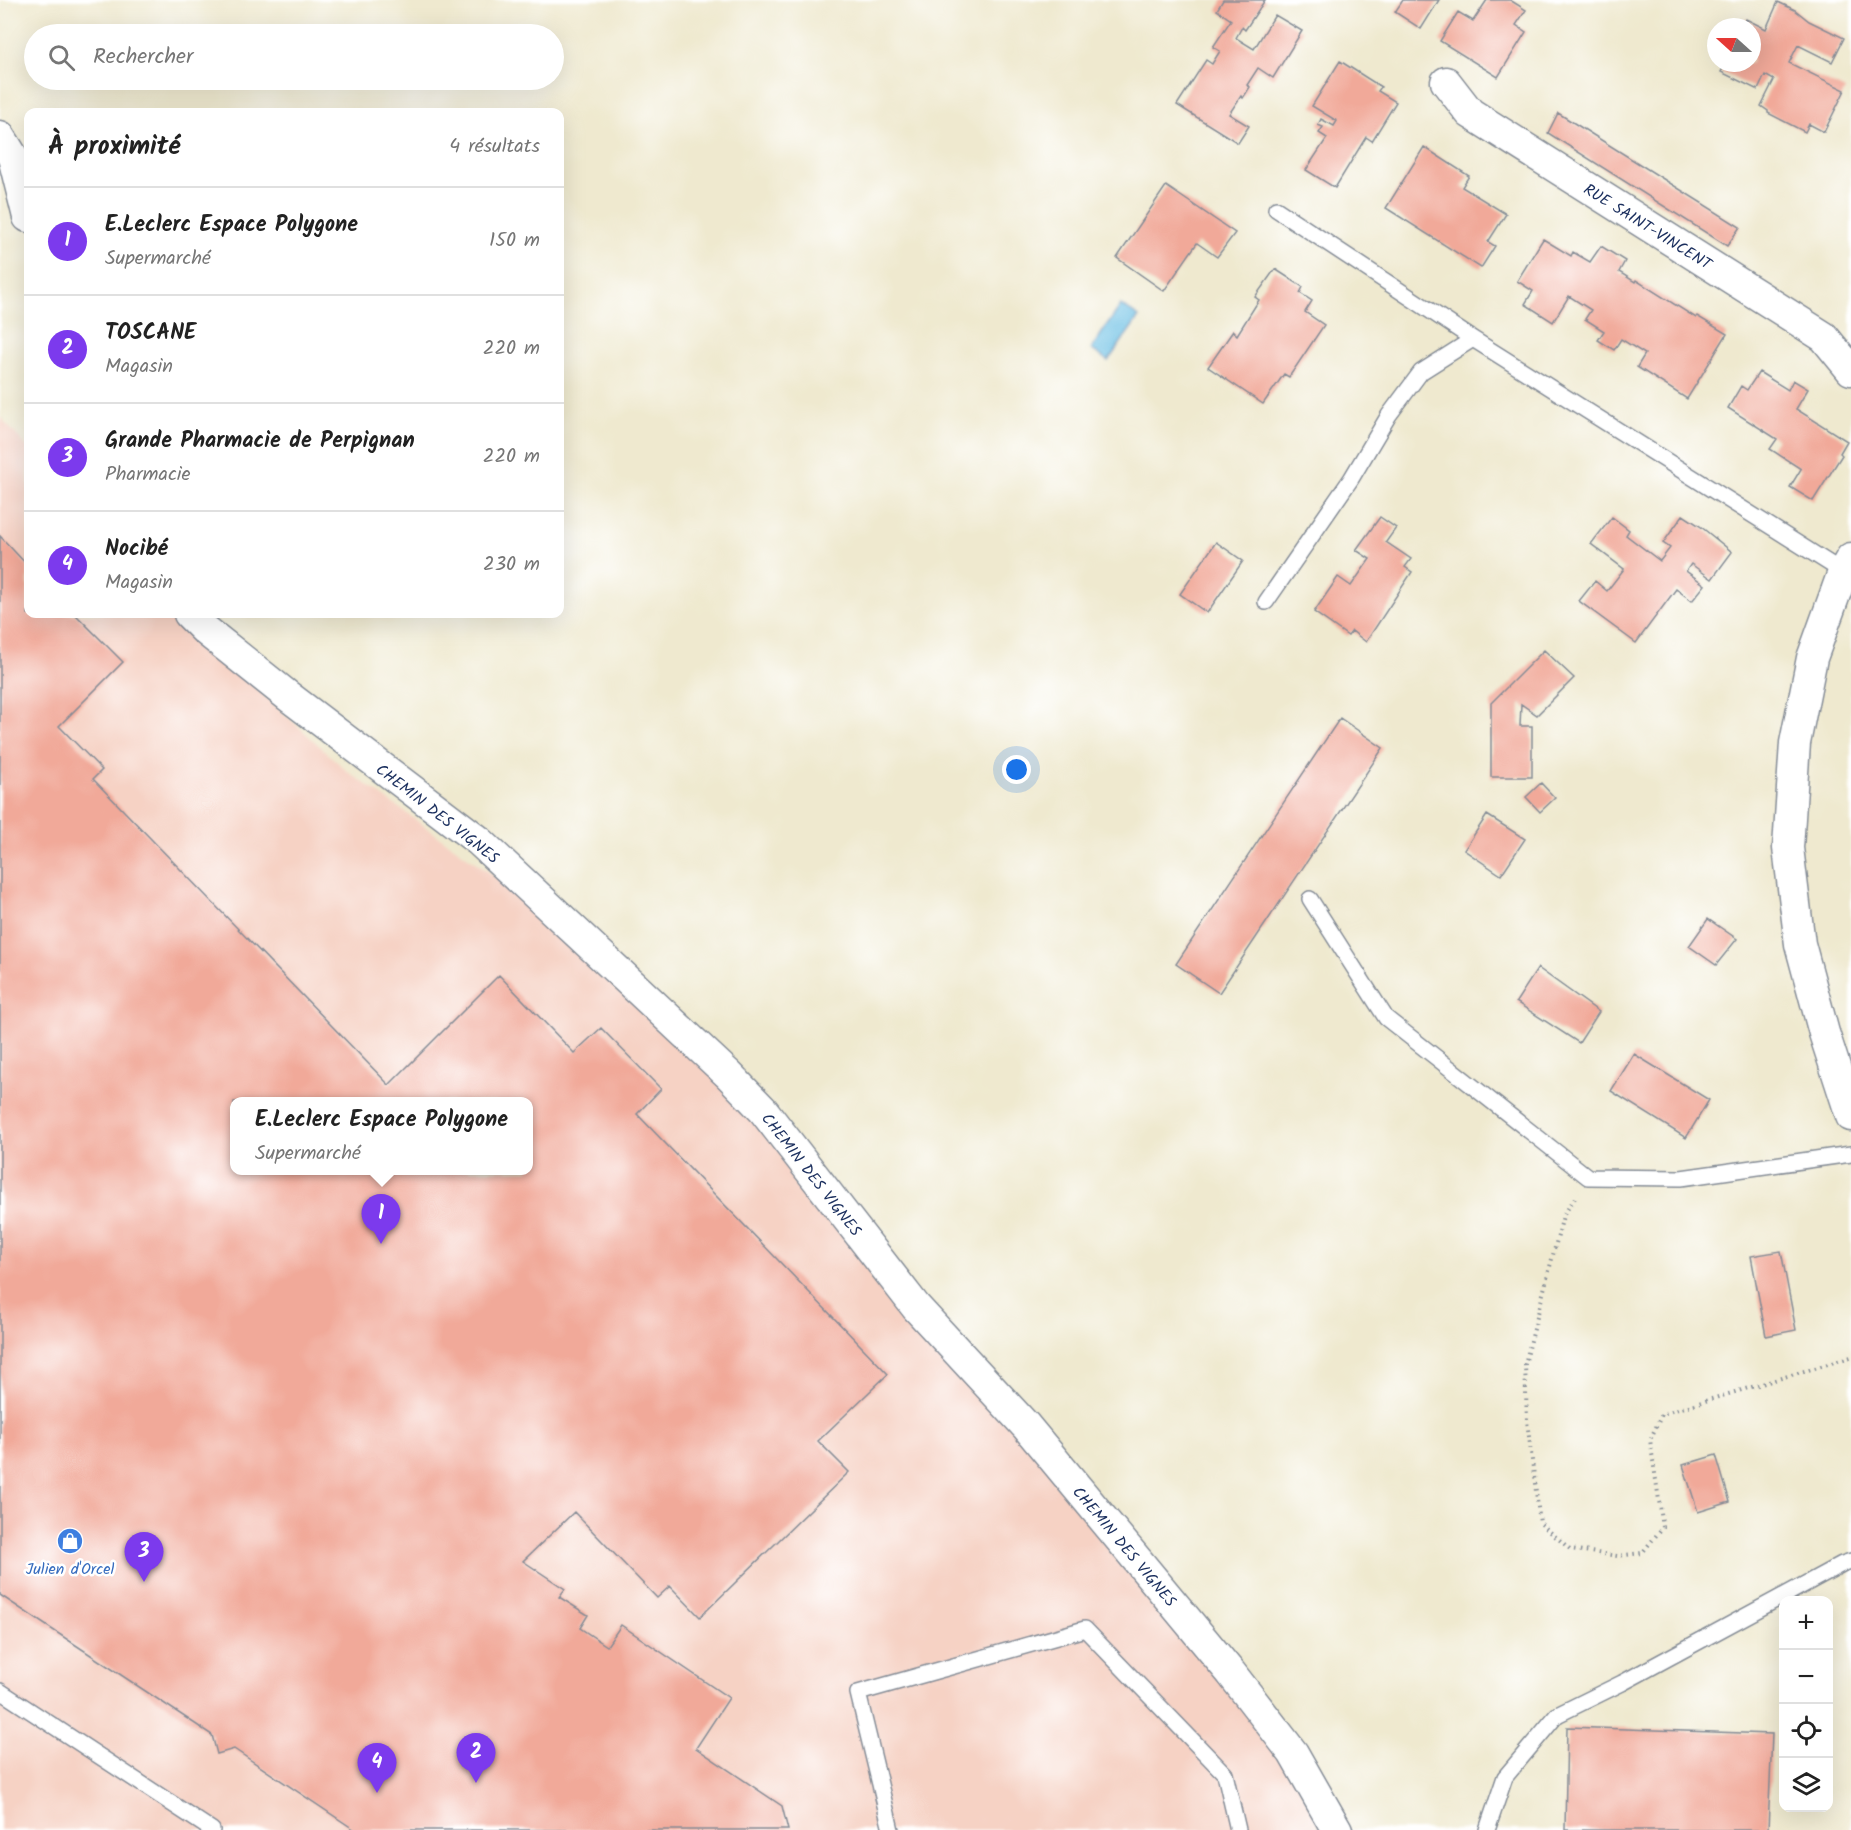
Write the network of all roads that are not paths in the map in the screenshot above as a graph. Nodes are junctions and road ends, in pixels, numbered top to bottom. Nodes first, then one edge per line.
1 (1446, 82) dead end
2 (0, 136) edge
3 (24, 199) edge
4 (1276, 209) dead end
5 (1473, 339) junction
6 (1851, 370) edge
7 (1847, 565) edge
8 (1266, 602) dead end
9 (193, 618) edge
10 (1310, 899) dead end
11 (1851, 1116) edge
12 (1851, 1154) edge
13 (1851, 1561) edge
14 (0, 1691) edge
15 (213, 1830) edge
16 (891, 1830) edge
17 (1238, 1830) edge
18 (1337, 1830) edge
19 (1487, 1830) edge

1 - 6 street, RUE SAINT-VINCENT
2 - 3 street
4 - 5 lane
5 - 7 lane
5 - 8 lane
7 - 11 street
9 - 18 street, CHEMIN DES VIGNES
10 - 12 lane
13 - 19 lane
14 - 15 lane
16 - 17 lane

